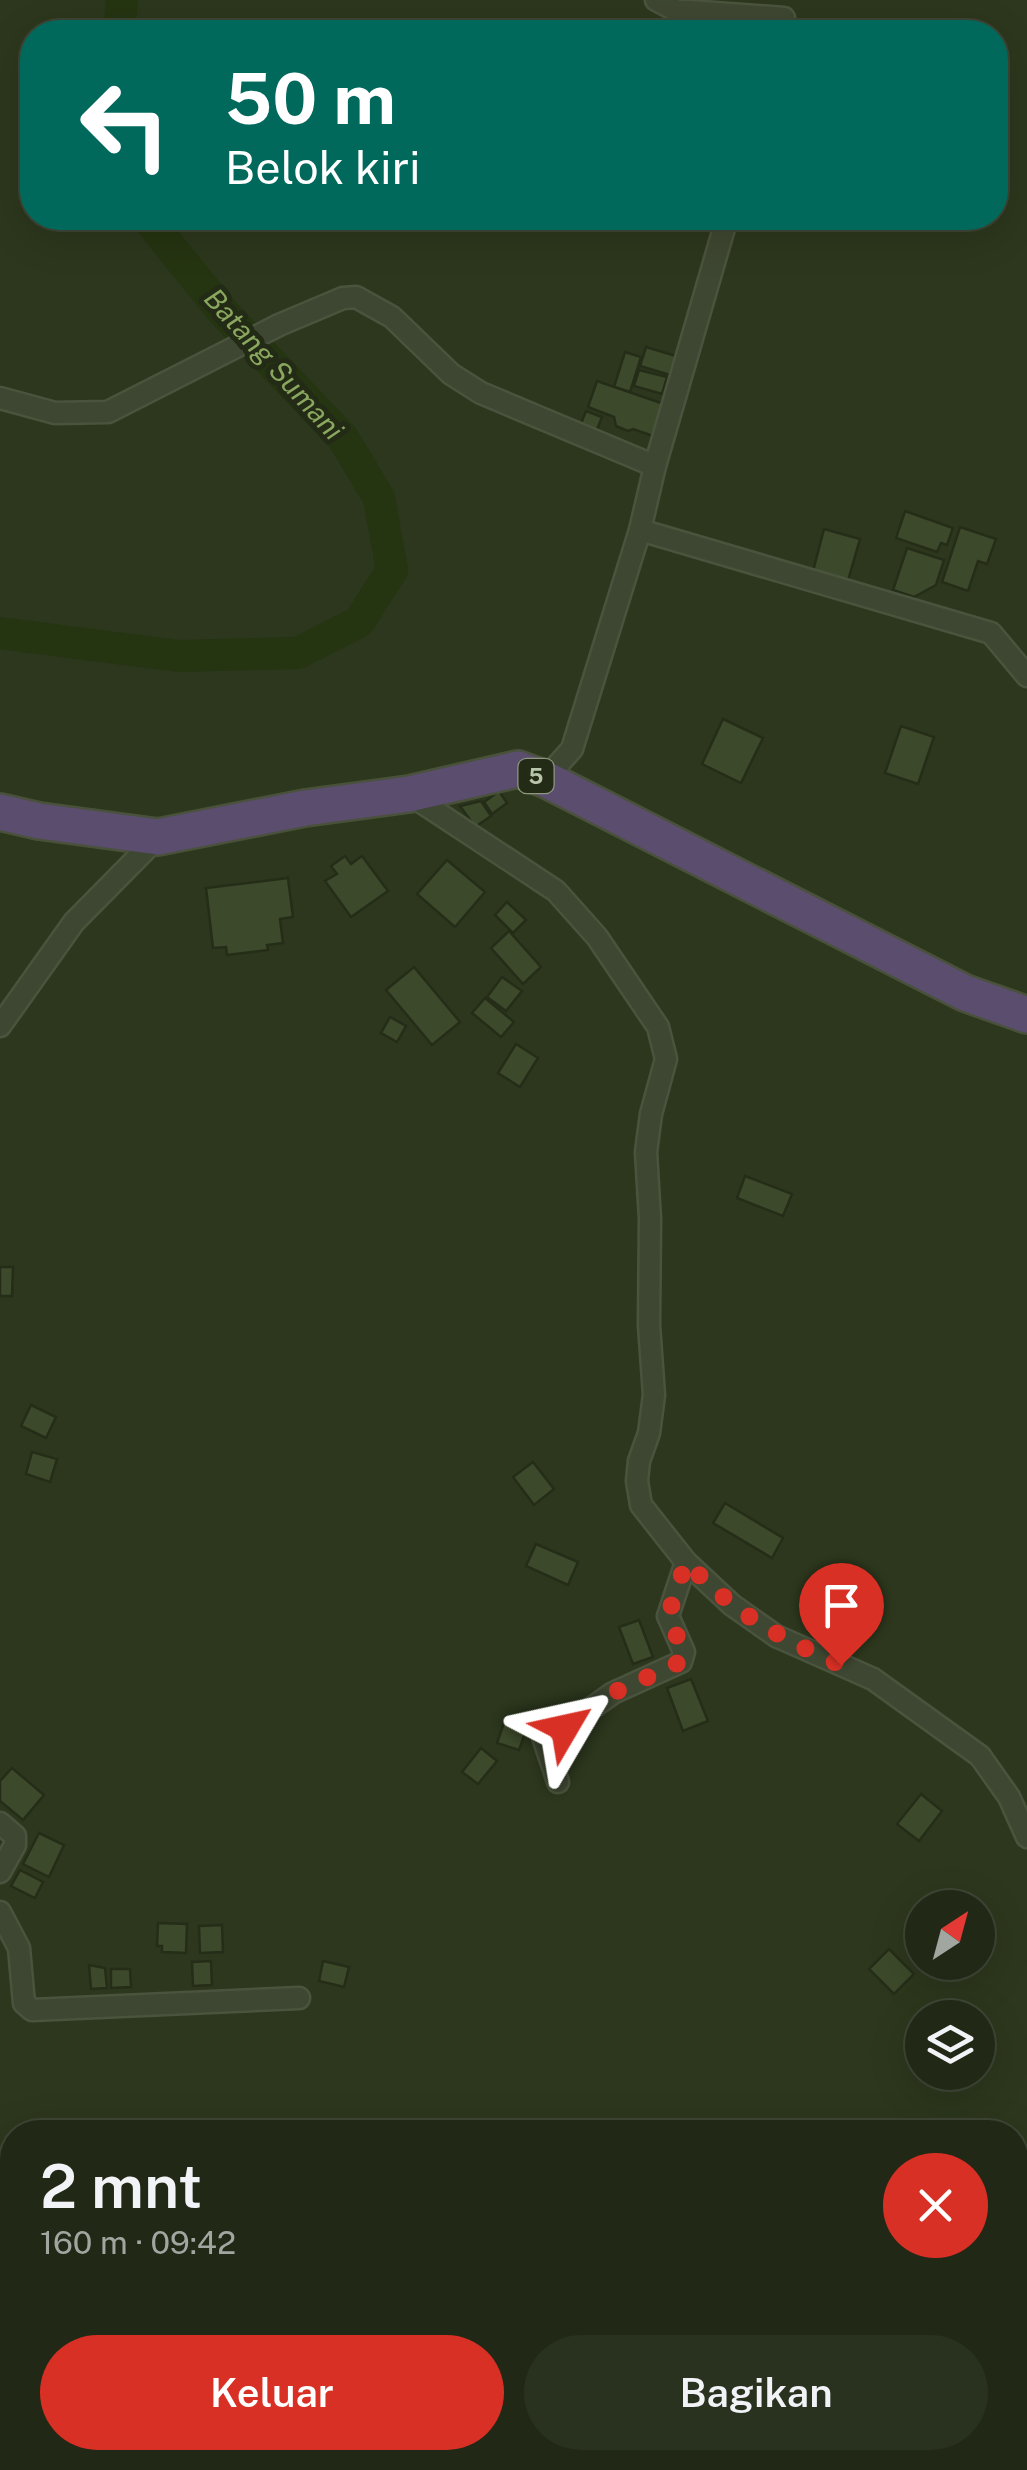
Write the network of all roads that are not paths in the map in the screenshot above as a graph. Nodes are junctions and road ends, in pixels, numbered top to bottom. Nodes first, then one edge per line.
1 (656, 0) edge
2 (785, 17) edge
3 (724, 230) edge
4 (0, 398) edge
5 (655, 466) junction
6 (640, 530) junction
7 (1027, 676) edge
8 (544, 779) junction
9 (410, 794) junction
10 (0, 812) edge
11 (158, 837) junction
12 (1027, 1014) edge
13 (0, 1026) edge
14 (686, 1562) junction
15 (558, 1782) dead end
16 (0, 1824) edge
17 (1027, 1837) edge
18 (0, 1872) edge
19 (0, 1912) edge
20 (298, 1998) dead end

1 - 2 street
3 - 5 street
4 - 5 street
5 - 6 street
6 - 7 street
6 - 8 street
8 - 9 highway, 5
8 - 12 highway, 5
9 - 11 highway, 5
9 - 14 street
10 - 11 highway, 5
11 - 13 street
14 - 15 street
14 - 17 street
16 - 18 street
19 - 20 street

